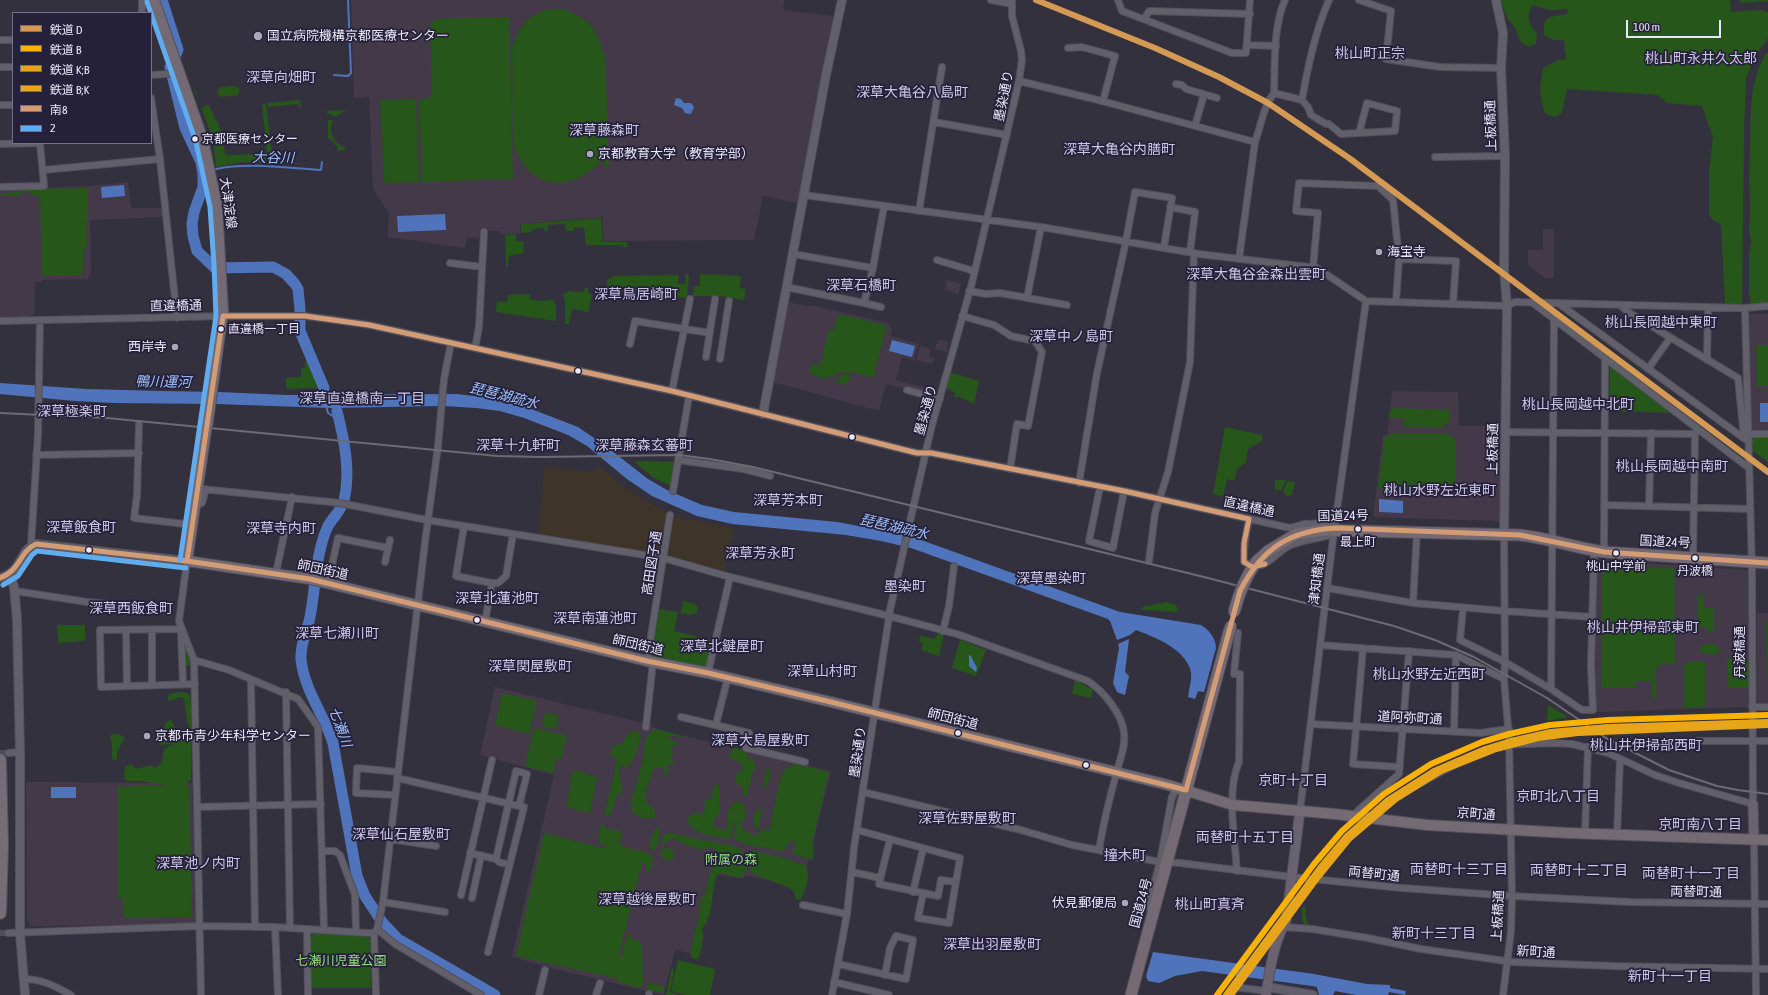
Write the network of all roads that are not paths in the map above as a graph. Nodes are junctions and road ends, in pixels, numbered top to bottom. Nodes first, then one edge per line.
1 (142, 0) edge
2 (154, 0) edge
3 (842, 0) edge
4 (991, 0) edge
5 (1118, 0) edge
6 (1250, 0) edge
7 (1286, 0) edge
8 (1329, 0) edge
9 (1359, 0) edge
10 (1496, 0) edge
11 (1012, 2) edge
12 (142, 12) edge
13 (1250, 14) junction
14 (1145, 18) junction
15 (0, 40) edge
16 (12, 40) edge
17 (1247, 45) junction
18 (1276, 46) junction
19 (1068, 48) dead end
20 (0, 67) edge
21 (12, 67) edge
22 (942, 67) dead end
23 (1501, 68) junction
24 (175, 72) junction
25 (152, 75) edge
26 (1019, 82) junction
27 (1176, 84) dead end
28 (1274, 93) junction
29 (1204, 94) junction
30 (1217, 98) dead end
31 (1302, 100) junction
32 (1103, 101) junction
33 (0, 105) edge
34 (12, 105) edge
35 (152, 112) edge
36 (934, 122) junction
37 (153, 126) edge
38 (1195, 126) junction
39 (1359, 133) junction
40 (1007, 135) junction
41 (1255, 142) junction
42 (0, 144) edge
43 (12, 144) edge
44 (40, 144) edge
45 (1505, 156) junction
46 (1435, 157) dead end
47 (160, 159) junction
48 (43, 170) junction
49 (0, 187) edge
50 (804, 195) junction
51 (884, 206) junction
52 (1170, 207) junction
53 (919, 211) junction
54 (981, 217) dead end
55 (987, 221) junction
56 (1041, 227) junction
57 (484, 232) dead end
58 (1126, 241) junction
59 (1164, 247) junction
60 (1192, 252) junction
61 (793, 254) junction
62 (1239, 259) junction
63 (1399, 259) junction
64 (937, 260) dead end
65 (450, 263) dead end
66 (482, 267) junction
67 (873, 268) junction
68 (1313, 268) junction
69 (974, 271) junction
70 (786, 287) junction
71 (969, 291) junction
72 (1027, 298) junction
73 (690, 299) dead end
74 (714, 299) dead end
75 (729, 301) dead end
76 (1366, 301) junction
77 (1396, 302) junction
78 (864, 303) junction
79 (1533, 303) junction
80 (1558, 303) junction
81 (1453, 304) junction
82 (1067, 305) dead end
83 (1620, 305) junction
84 (1507, 306) junction
85 (1768, 306) edge
86 (881, 307) dead end
87 (1708, 307) junction
88 (1745, 308) junction
89 (223, 316) junction
90 (962, 316) junction
91 (177, 318) junction
92 (40, 320) junction
93 (1554, 320) junction
94 (0, 321) edge
95 (685, 329) junction
96 (710, 331) junction
97 (724, 331) junction
98 (1670, 338) junction
99 (451, 343) junction
100 (630, 344) dead end
101 (475, 348) junction
102 (706, 358) dead end
103 (720, 359) dead end
104 (1606, 359) junction
105 (1707, 360) junction
106 (1648, 369) junction
107 (907, 390) dead end
108 (672, 392) junction
109 (689, 396) junction
110 (940, 400) junction
111 (763, 414) junction
112 (139, 424) dead end
113 (1553, 431) junction
114 (1505, 432) junction
115 (1605, 432) junction
116 (1696, 432) junction
117 (1651, 433) junction
118 (1768, 434) edge
119 (1747, 438) junction
120 (139, 453) junction
121 (926, 454) junction
122 (36, 455) junction
123 (678, 460) junction
124 (1749, 468) junction
125 (1010, 469) junction
126 (770, 476) dead end
127 (1078, 483) junction
128 (1100, 487) junction
129 (673, 491) dead end
130 (1124, 491) junction
131 (292, 497) junction
132 (1160, 499) junction
133 (1604, 505) junction
134 (195, 506) junction
135 (1649, 506) junction
136 (1694, 507) junction
137 (1750, 509) junction
138 (670, 515) dead end
139 (1249, 519) junction
140 (427, 520) junction
141 (192, 525) junction
142 (464, 526) junction
143 (1334, 529) junction
144 (1417, 531) junction
145 (513, 534) junction
146 (1504, 534) junction
147 (390, 540) dead end
148 (1552, 541) junction
149 (31, 545) junction
150 (388, 548) junction
151 (1599, 552) junction
152 (1693, 557) junction
153 (663, 558) junction
154 (187, 561) junction
155 (1149, 561) dead end
156 (385, 562) dead end
157 (1752, 563) junction
158 (1768, 563) edge
159 (954, 566) dead end
160 (276, 573) junction
161 (10, 574) junction
162 (730, 577) junction
163 (0, 578) edge
164 (328, 583) junction
165 (492, 583) junction
166 (1327, 588) junction
167 (15, 591) junction
168 (1412, 603) junction
169 (127, 606) dead end
170 (417, 606) junction
171 (1463, 608) junction
172 (1504, 611) junction
173 (1552, 614) junction
174 (889, 616) junction
175 (1592, 617) junction
176 (485, 622) junction
177 (182, 629) junction
178 (126, 630) junction
179 (152, 630) junction
180 (1233, 630) junction
181 (943, 631) junction
182 (1320, 645) junction
183 (1363, 648) junction
184 (1409, 652) junction
185 (1456, 655) junction
186 (194, 660) junction
187 (650, 662) junction
188 (1505, 662) junction
189 (708, 673) junction
190 (728, 677) junction
191 (1504, 679) junction
192 (251, 680) junction
193 (183, 684) junction
194 (195, 684) junction
195 (152, 685) junction
196 (127, 686) junction
197 (1551, 689) junction
198 (286, 692) junction
199 (1768, 707) edge
200 (1752, 708) junction
201 (875, 713) junction
202 (681, 717) dead end
203 (716, 724) junction
204 (1311, 724) junction
205 (1356, 726) junction
206 (646, 727) dead end
207 (1404, 729) junction
208 (1509, 729) junction
209 (1454, 731) junction
210 (1752, 740) junction
211 (1665, 741) dead end
212 (1768, 741) edge
213 (1509, 744) junction
214 (1588, 747) junction
215 (20, 752) junction
216 (5, 757) edge
217 (492, 760) dead end
218 (1620, 760) junction
219 (805, 762) dead end
220 (1400, 768) junction
221 (1116, 773) junction
222 (397, 775) junction
223 (1415, 786) dead end
224 (1181, 789) junction
225 (863, 792) junction
226 (395, 795) junction
227 (483, 797) junction
228 (321, 804) junction
229 (509, 804) junction
230 (1753, 804) junction
231 (288, 805) junction
232 (1232, 805) junction
233 (253, 806) junction
234 (519, 806) junction
235 (197, 807) junction
236 (1300, 812) junction
237 (1352, 816) junction
238 (857, 830) junction
239 (1510, 830) junction
240 (1585, 833) junction
241 (1617, 834) junction
242 (390, 839) junction
243 (890, 839) junction
244 (1754, 840) junction
245 (1768, 840) edge
246 (436, 846) dead end
247 (923, 848) junction
248 (1099, 850) junction
249 (323, 851) junction
250 (470, 853) junction
251 (481, 856) junction
252 (496, 859) junction
253 (1163, 862) junction
254 (510, 865) junction
255 (1237, 871) junction
256 (852, 872) junction
257 (1292, 877) junction
258 (880, 878) junction
259 (956, 882) junction
260 (913, 892) junction
261 (923, 894) junction
262 (461, 895) dead end
263 (1512, 896) junction
264 (472, 898) dead end
265 (383, 902) junction
266 (1755, 904) junction
267 (1768, 904) edge
268 (803, 905) dead end
269 (445, 912) dead end
270 (0, 913) edge
271 (847, 914) junction
272 (198, 926) junction
273 (255, 927) junction
274 (275, 927) junction
275 (1283, 927) junction
276 (290, 928) junction
277 (306, 929) junction
278 (324, 930) junction
279 (375, 930) junction
280 (356, 932) junction
281 (8, 933) tunnel mouth
282 (20, 933) junction
283 (488, 952) dead end
284 (1508, 961) junction
285 (838, 964) junction
286 (1755, 969) junction
287 (1768, 969) edge
288 (545, 970) dead end
289 (885, 975) junction
290 (23, 979) junction
291 (834, 982) junction
292 (600, 983) dead end
293 (470, 987) junction
294 (1267, 989) edge
295 (868, 992) edge
296 (25, 995) edge
297 (72, 995) edge
298 (201, 995) edge
299 (278, 995) edge
300 (308, 995) edge
301 (376, 995) edge
302 (468, 995) edge
303 (481, 995) edge
304 (538, 995) edge
305 (596, 995) edge
306 (832, 995) edge
307 (889, 995) edge
308 (1131, 995) edge
309 (1228, 995) edge
310 (1313, 995) edge
311 (1503, 995) edge
312 (1756, 995) edge

1 - 12 street
2 - 24 main road, 大津淀線
3 - 50 street
4 - 11 street
5 - 14 street
6 - 13 street
7 - 18 street
8 - 31 street
9 - 23 street
10 - 23 street, 上板橋通
11 - 26 street, 墨染通り
13 - 14 street
13 - 17 street
14 - 17 street
15 - 16 street
17 - 18 street
18 - 28 street
19 - 32 street
20 - 21 street
22 - 36 street
23 - 45 street, 上板橋通
24 - 25 street
24 - 89 main road, 大津淀線
26 - 32 street
26 - 40 street, 墨染通り
27 - 29 street
28 - 31 street
28 - 41 street
29 - 30 street
29 - 38 street
31 - 39 street
32 - 38 street
33 - 34 street
35 - 37 street
36 - 40 street
36 - 53 street
37 - 47 street
38 - 41 street
39 - 39 street
40 - 55 street, 墨染通り
41 - 62 street
42 - 43 street
44 - 48 street
45 - 46 street
45 - 84 street, 上板橋通
47 - 48 street
47 - 91 street
48 - 49 street
50 - 51 street
50 - 61 street
51 - 53 street
51 - 67 street
52 - 58 street
52 - 59 street
52 - 60 street
53 - 55 street
54 - 55 street
55 - 56 street
55 - 69 street, 墨染通り
56 - 58 street
56 - 72 street
57 - 66 street
58 - 59 street
58 - 127 street
59 - 60 street
60 - 62 street
60 - 132 street
61 - 67 street
61 - 70 street
62 - 68 street
63 - 68 street
63 - 77 street
63 - 81 street
64 - 69 street
65 - 66 street
66 - 101 street
67 - 78 street
68 - 76 street
69 - 71 street, 墨染通り
70 - 78 street
70 - 111 street
71 - 72 street
71 - 90 street, 墨染通り
72 - 82 street
73 - 95 street
74 - 96 street
75 - 97 street
76 - 77 street
76 - 143 street, 津知橋通
77 - 81 street
78 - 86 street
79 - 80 street
79 - 84 street
79 - 93 street
80 - 83 street
80 - 106 street
81 - 84 street
83 - 87 street
83 - 98 street
84 - 114 street, 上板橋通
85 - 88 street
87 - 88 street
87 - 105 street
88 - 119 street, 丹波橋通
89 - 91 street, 直違橋通
89 - 99 street, 直違橋通
89 - 134 main road, 大津淀線
90 - 110 street, 墨染通り
90 - 125 street
91 - 92 street, 直違橋通
92 - 94 street, 直違橋通
92 - 122 street
93 - 104 street
93 - 113 street
95 - 96 street
95 - 100 street
95 - 108 street
96 - 97 street
96 - 102 street
97 - 103 street
98 - 105 street
98 - 106 street
99 - 101 street, 直違橋通
99 - 140 street
101 - 108 street, 直違橋通
104 - 115 street
104 - 116 street
105 - 119 street
106 - 119 street
107 - 110 street
108 - 109 street, 直違橋通
109 - 111 street, 直違橋通
109 - 123 street
110 - 121 street, 墨染通り
111 - 121 street, 直違橋通
112 - 120 street
113 - 114 street
113 - 115 street
113 - 148 street
114 - 146 street, 上板橋通
115 - 117 street
115 - 133 street
116 - 117 street
116 - 124 street
116 - 136 street
117 - 135 street
118 - 119 street
119 - 124 street, 丹波橋通
120 - 122 street
120 - 141 street
121 - 125 street, 直違橋通
121 - 174 street, 墨染通り
122 - 149 street
123 - 126 street
123 - 129 street
124 - 137 street, 丹波橋通
125 - 127 street, 直違橋通
127 - 128 street, 直違橋通
128 - 130 street, 直違橋通
128 - 130 street
130 - 132 street, 直違橋通
131 - 134 street
131 - 140 street
131 - 160 street
132 - 139 street, 直違橋通
132 - 155 street
133 - 135 street
133 - 151 street
134 - 141 main road, 大津淀線
135 - 136 street
136 - 137 street
136 - 152 street
137 - 157 street, 丹波橋通
138 - 153 street, 高田図子通
139 - 143 street, 直違橋通
139 - 143 street
140 - 142 street
140 - 170 street
141 - 154 main road, 大津淀線
142 - 145 street
142 - 165 street
143 - 144 highway, 国道24号
143 - 166 street, 津知橋通
143 - 180 highway, 国道24号, bridge
144 - 146 highway, 国道24号
144 - 168 street
145 - 153 street
145 - 165 street
146 - 148 highway, 国道24号
146 - 172 street, 上板橋通
147 - 150 street
148 - 151 highway, 国道24号
148 - 173 street
149 - 154 street, 師団街道
149 - 161 street
150 - 156 street
150 - 164 street
151 - 152 highway, 国道24号
151 - 175 street
152 - 157 highway, 国道24号
153 - 162 street
153 - 187 street, 高田図子通
154 - 160 main road, 師団街道
154 - 177 street
157 - 158 highway, 国道24号
157 - 200 street, 丹波橋通
159 - 181 street
160 - 164 main road, 師団街道
161 - 163 street
161 - 167 street
162 - 174 street
162 - 189 street
164 - 170 main road, 師団街道
165 - 176 street
166 - 168 street
166 - 182 street, 津知橋通
167 - 169 street
167 - 215 street
168 - 171 street
170 - 176 main road, 師団街道
170 - 222 street
171 - 172 street
171 - 188 street
172 - 173 street
172 - 188 street, 上板橋通
173 - 175 street
173 - 197 street
174 - 181 street
174 - 201 street, 墨染通り
175 - 197 street
176 - 187 main road, 師団街道
177 - 179 street
177 - 186 street
177 - 193 street
178 - 179 street
178 - 196 street
178 - 196 street
179 - 195 street
180 - 224 highway, 国道24号
180 - 232 street
181 - 221 street
182 - 183 street
182 - 204 street, 津知橋通
183 - 184 street
183 - 205 street
184 - 185 street
184 - 207 street
185 - 191 street
185 - 209 street
186 - 192 street
186 - 194 street
187 - 189 main road, 師団街道
187 - 206 street, 高田図子通
188 - 191 street, 上板橋通
188 - 197 street
189 - 190 main road, 師団街道
190 - 201 main road, 師団街道
190 - 203 street
191 - 208 street, 上板橋通
192 - 198 street
192 - 233 street
193 - 194 street
193 - 195 street
194 - 235 street
195 - 196 street
198 - 228 street
198 - 231 street
199 - 200 street
200 - 210 street, 丹波橋通
201 - 221 main road, 師団街道
201 - 225 street, 墨染通り
202 - 203 street
203 - 219 street
204 - 205 street, 道阿弥町通
204 - 236 street, 津知橋通
205 - 207 street, 道阿弥町通
205 - 220 street
207 - 209 street, 道阿弥町通
207 - 220 street
208 - 209 street, 道阿弥町通
208 - 213 street, 上板橋通
210 - 211 street
210 - 212 street
210 - 230 street, 丹波橋通
213 - 214 street
213 - 223 street
213 - 239 street, 上板橋通
214 - 218 street
214 - 240 street
215 - 216 street
215 - 282 street
216 - 270 highway
217 - 227 street
218 - 230 street
218 - 241 street
220 - 237 street
221 - 224 main road, 師団街道
221 - 248 street
222 - 226 street
222 - 226 street
222 - 227 street
224 - 232 main road, 京町通
224 - 253 highway, 国道24号
225 - 238 street, 墨染通り
225 - 248 street, 両替町通
226 - 242 street
227 - 229 street
227 - 250 street
228 - 231 street
228 - 249 street
229 - 234 street
229 - 234 street
229 - 252 street
230 - 244 main road, 丹波橋通
231 - 233 street
231 - 276 street
232 - 236 main road, 京町通
232 - 255 street
233 - 235 street
233 - 273 street
234 - 254 street
235 - 272 street
236 - 237 main road, 京町通
236 - 257 main road
237 - 239 main road, 京町通
238 - 243 street
238 - 256 street, 墨染通り
239 - 240 main road, 京町通
239 - 263 street, 上板橋通
240 - 241 main road, 京町通
241 - 244 main road, 京町通
242 - 246 street
242 - 265 street
243 - 247 street
243 - 258 street
244 - 245 main road, 京町通
244 - 266 street, 丹波橋通
247 - 259 street
247 - 260 street
248 - 253 street, 両替町通
249 - 278 street
249 - 280 street
250 - 251 street
250 - 262 street
251 - 252 street
251 - 264 street
252 - 254 street
253 - 255 street, 両替町通
253 - 308 highway, 国道24号
254 - 283 street
255 - 257 street, 両替町通
256 - 258 street
256 - 271 street, 墨染通り
257 - 263 street, 両替町通
257 - 275 main road
258 - 260 street
259 - 261 street
259 - 261 street
260 - 261 street
263 - 266 street, 両替町通
263 - 284 street, 上板橋通
265 - 269 street
265 - 279 street
266 - 267 street, 両替町通
266 - 286 street, 丹波橋通
268 - 271 street
271 - 285 street, 墨染通り
272 - 273 street
272 - 282 street
272 - 298 street
273 - 274 street
274 - 276 street
274 - 299 street
275 - 284 street, 新町通
275 - 294 main road
276 - 277 street
277 - 278 street
277 - 300 street
278 - 280 street
279 - 280 street
279 - 293 street
279 - 301 street
281 - 282 street
282 - 290 street
284 - 286 street, 新町通
284 - 311 street, 上板橋通
285 - 289 street
285 - 291 street, 墨染通り
286 - 287 street, 新町通
286 - 312 street, 丹波橋通
288 - 304 street
289 - 289 street
290 - 296 street
290 - 297 street
291 - 295 street
291 - 306 street, 墨染通り
292 - 305 street
293 - 302 street
293 - 303 street
294 - 309 street
294 - 310 street
295 - 307 street

